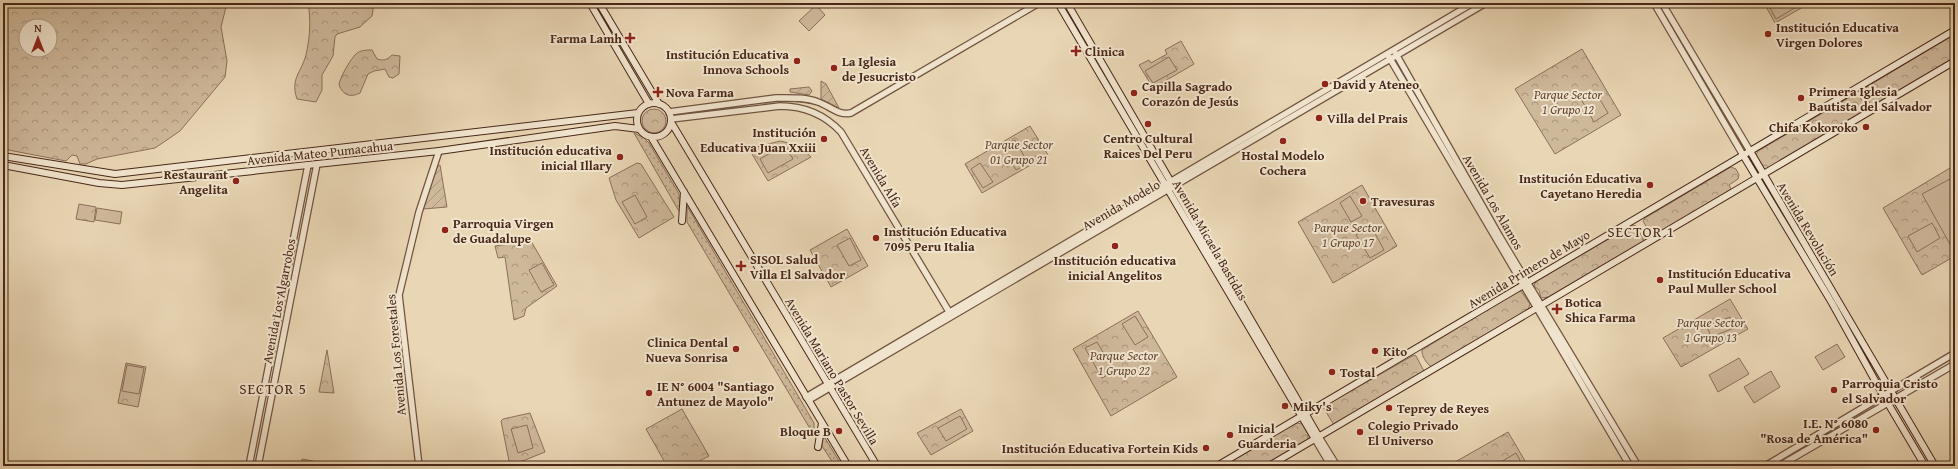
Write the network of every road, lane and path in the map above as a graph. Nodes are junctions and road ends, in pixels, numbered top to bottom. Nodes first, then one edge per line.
1 (590, 3) edge
2 (599, 3) edge
3 (1039, 3) edge
4 (1058, 3) edge
5 (1067, 3) edge
6 (1473, 3) edge
7 (1486, 3) edge
8 (1654, 3) edge
9 (1662, 3) edge
10 (1951, 3) edge
11 (1955, 10) edge
12 (1955, 30) edge
13 (1393, 50) junction
14 (1387, 54) junction
15 (1397, 56) junction
16 (1390, 60) junction
17 (1955, 61) edge
18 (649, 104) junction
19 (659, 104) junction
20 (638, 113) junction
21 (670, 118) junction
22 (639, 129) junction
23 (651, 137) junction
24 (440, 151) junction
25 (1750, 152) junction
26 (1744, 155) junction
27 (3, 156) edge
28 (317, 164) junction
29 (3, 165) edge
30 (308, 165) junction
31 (1763, 173) junction
32 (1756, 177) junction
33 (1169, 185) junction
34 (684, 192) junction
35 (682, 221) dead end
36 (1525, 283) junction
37 (1539, 306) junction
38 (950, 314) junction
39 (1955, 353) edge
40 (1955, 364) edge
41 (829, 386) junction
42 (1890, 391) junction
43 (1883, 395) junction
44 (807, 398) junction
45 (1895, 399) junction
46 (1888, 403) junction
47 (1304, 415) junction
48 (822, 423) junction
49 (1317, 438) junction
50 (818, 446) dead end
51 (249, 466) edge
52 (258, 466) edge
53 (419, 466) edge
54 (848, 466) edge
55 (877, 466) edge
56 (1217, 466) edge
57 (1269, 466) edge
58 (1331, 466) edge
59 (1337, 466) edge
60 (1630, 466) edge
61 (1638, 466) edge
62 (1765, 466) edge
63 (1779, 466) edge
64 (1925, 466) edge
65 (1935, 466) edge

1 - 18 main road
2 - 19 main road
3 - 21 street
4 - 33 main road, Avenida Micaela Bastidas
5 - 33 main road, Avenida Micaela Bastidas
6 - 13 street, Avenida Modelo
7 - 15 street, Avenida Modelo
8 - 26 street, Avenida Revolución
9 - 25 street, Avenida Revolución
10 - 11 street
12 - 25 main road, Avenida Primero de Mayo
13 - 14 street, Avenida Modelo
13 - 15 street, Avenida Los Alamos
14 - 16 street, Avenida Los Alamos
14 - 33 street, Avenida Modelo
15 - 16 street, Avenida Modelo
15 - 36 street, Avenida Los Alamos
16 - 33 street, Avenida Modelo
16 - 36 street, Avenida Los Alamos
17 - 31 main road
18 - 19 main road
18 - 20 main road
19 - 21 main road
20 - 22 main road
20 - 27 main road, Avenida Mateo Pumacahua
21 - 23 main road
21 - 38 street, Avenida Alfa
21 - 41 main road, Avenida Mariano Pastor Sevilla
22 - 23 main road
22 - 24 main road, Avenida Mateo Pumacahua
23 - 34 main road
24 - 28 main road, Avenida Mateo Pumacahua
24 - 53 street, Avenida Los Forestales
25 - 26 main road, Avenida Primero de Mayo
25 - 31 main road, Avenida Revolución
26 - 32 main road, Avenida Revolución
26 - 36 main road, Avenida Primero de Mayo
28 - 30 main road, Avenida Mateo Pumacahua
28 - 52 street, Avenida Los Algarrobos
29 - 30 main road, Avenida Mateo Pumacahua
30 - 51 street, Avenida Los Algarrobos
31 - 32 main road
31 - 42 main road, Avenida Revolución
32 - 37 main road
32 - 43 main road, Avenida Revolución
33 - 38 street, Avenida Modelo
33 - 47 main road, Avenida Micaela Bastidas
34 - 35 main road
34 - 44 main road
36 - 37 street, Avenida Los Alamos
36 - 47 main road, Avenida Primero de Mayo
37 - 49 main road
37 - 60 street, Avenida Los Alamos
37 - 61 street, Avenida Los Alamos
38 - 41 street, Avenida Modelo
39 - 42 street
40 - 45 street
41 - 44 street, Avenida Modelo
41 - 55 main road, Avenida Mariano Pastor Sevilla
42 - 43 street
42 - 45 main road, Avenida Revolución
43 - 46 main road, Avenida Revolución
43 - 62 street
44 - 48 main road
45 - 46 street
45 - 65 main road, Avenida Revolución
46 - 63 street
46 - 64 main road, Avenida Revolución
47 - 49 main road, Avenida Micaela Bastidas
47 - 56 main road, Avenida Primero de Mayo
48 - 50 main road
48 - 54 main road
49 - 57 main road
49 - 58 street, Avenida Micaela Bastidas
49 - 59 street, Avenida Micaela Bastidas

